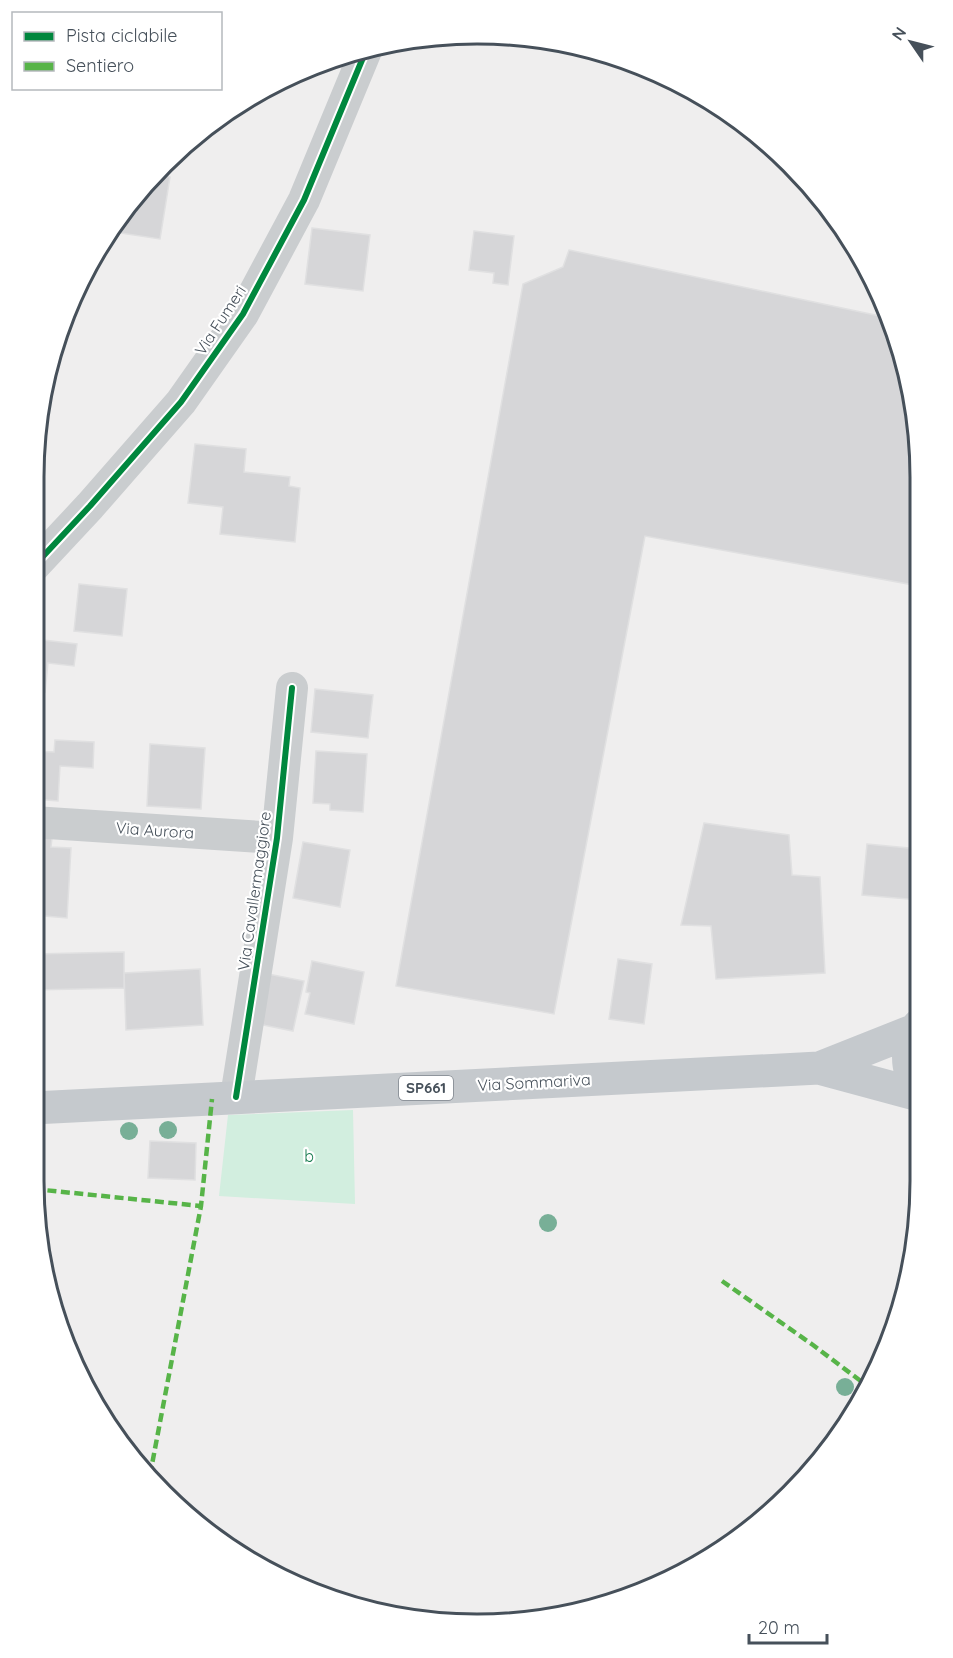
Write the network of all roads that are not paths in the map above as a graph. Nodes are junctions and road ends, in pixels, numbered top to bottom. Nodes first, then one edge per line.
1 (364, 58) edge
2 (44, 555) edge
3 (292, 688) dead end
4 (44, 823) edge
5 (277, 838) junction
6 (910, 1030) edge
7 (910, 1044) edge
8 (819, 1068) junction
9 (910, 1069) edge
10 (910, 1093) edge
11 (236, 1097) junction
12 (44, 1107) edge

1 - 2 street, Via Fumeri
3 - 5 street, Via Cavallermaggiore
4 - 5 street, Via Aurora
5 - 11 street, Via Cavallermaggiore
6 - 8 main road, Via Sommariva / SP661
7 - 9 main road
8 - 10 main road, Via Sommariva / SP661
8 - 11 main road, Via Sommariva / SP661
11 - 12 main road, Via Sommariva / SP661

